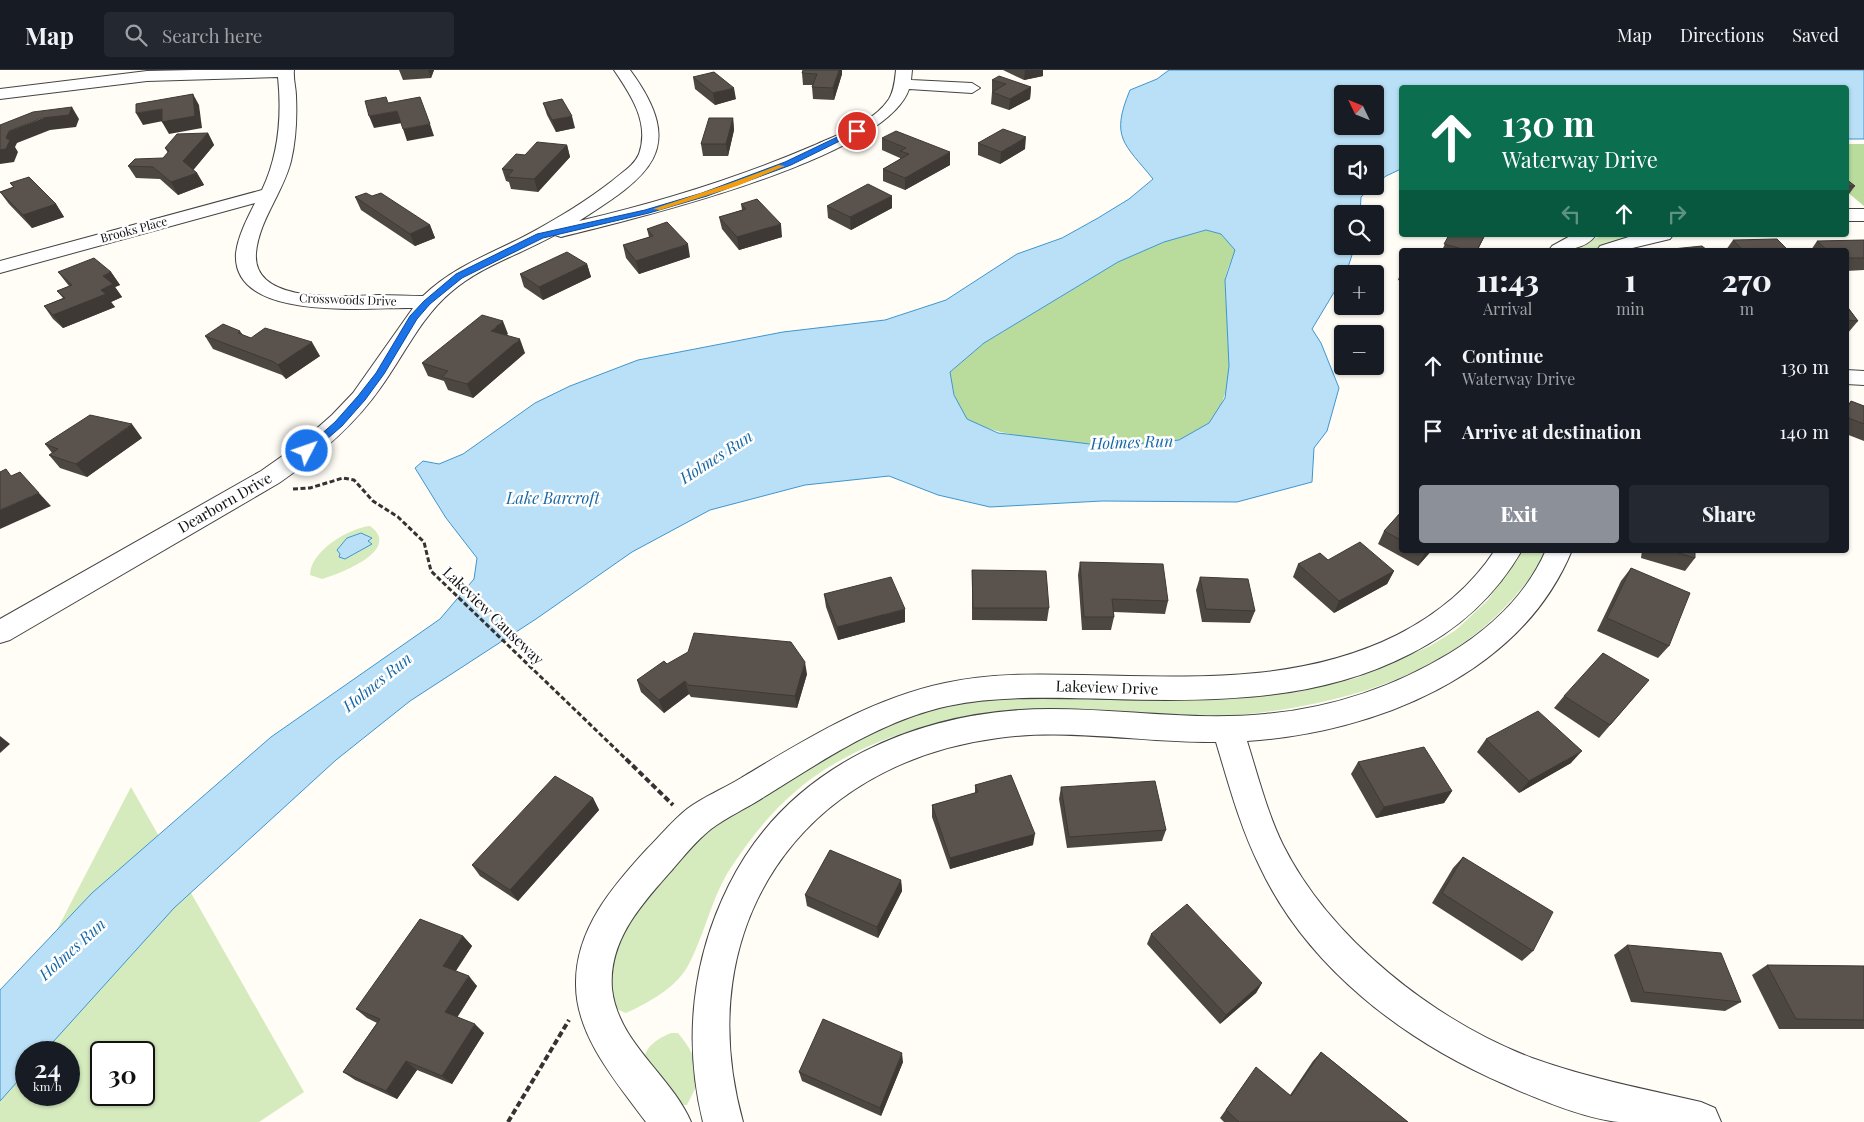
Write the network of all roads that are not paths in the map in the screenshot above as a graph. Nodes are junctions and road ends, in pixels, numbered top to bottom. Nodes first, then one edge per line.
1 (622, 70) edge
2 (286, 71) edge
3 (903, 77) edge
4 (972, 88) dead end
5 (0, 94) edge
6 (268, 194) junction
7 (1864, 214) edge
8 (1849, 215) edge
9 (1849, 229) edge
10 (1864, 229) edge
11 (540, 236) junction
12 (1582, 237) edge
13 (1654, 237) edge
14 (1563, 248) edge
15 (1612, 248) edge
16 (0, 267) edge
17 (427, 302) junction
18 (1849, 377) edge
19 (1864, 378) edge
20 (1507, 553) edge
21 (1558, 553) edge
22 (0, 632) edge
23 (1228, 729) junction
24 (671, 1122) edge
25 (723, 1122) edge
26 (1702, 1122) edge

1 - 11 street, Dearborn Drive
2 - 5 street
2 - 6 street, Crosswoods Drive
3 - 4 street
3 - 11 street
6 - 16 street, Brooks Place
6 - 17 street, Crosswoods Drive
7 - 8 street
9 - 10 street
11 - 17 street, Dearborn Drive
12 - 14 street
13 - 15 street
17 - 22 street, Dearborn Drive
18 - 19 street
20 - 24 street, Lakeview Drive
21 - 23 street
23 - 25 street
23 - 26 street

